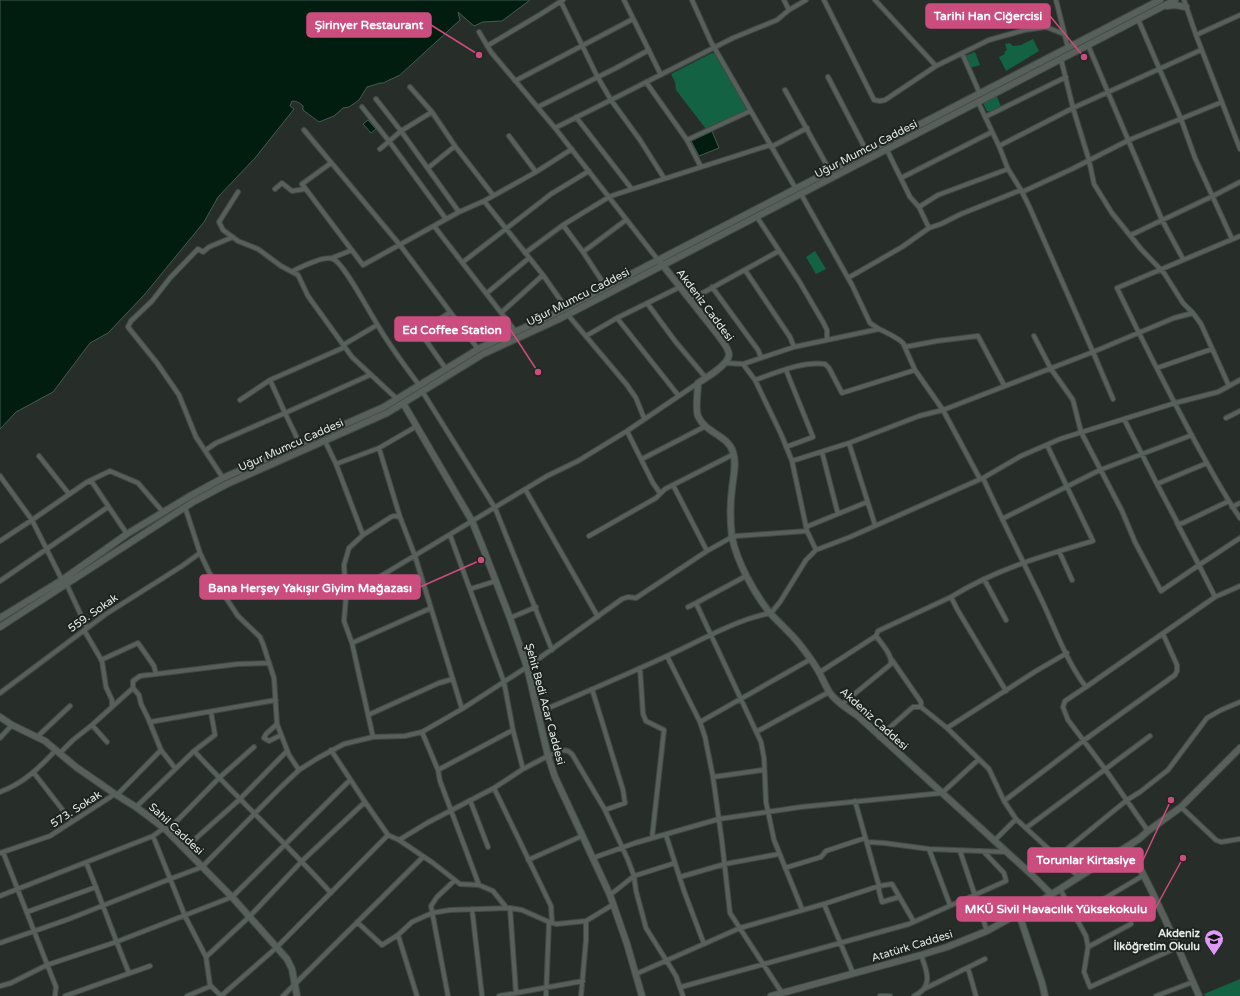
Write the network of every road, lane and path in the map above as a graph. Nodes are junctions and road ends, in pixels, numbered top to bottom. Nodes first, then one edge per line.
1 (624, 0) edge
2 (692, 0) edge
3 (784, 0) edge
4 (806, 0) edge
5 (824, 0) edge
6 (875, 0) edge
7 (1056, 0) edge
8 (1175, 0) edge
9 (1184, 0) edge
10 (562, 1) edge
11 (1162, 3) edge
12 (1186, 7) junction
13 (789, 10) junction
14 (1240, 15) edge
15 (633, 19) junction
16 (1138, 19) junction
17 (479, 32) dead end
18 (1064, 34) junction
19 (1196, 35) junction
20 (582, 45) junction
21 (1088, 45) junction
22 (487, 46) junction
23 (715, 47) junction
24 (649, 50) junction
25 (1201, 50) junction
26 (1070, 51) junction
27 (962, 53) junction
28 (1059, 56) junction
29 (936, 66) junction
30 (1160, 68) junction
31 (661, 75) junction
32 (597, 76) junction
33 (828, 77) dead end
34 (1066, 77) junction
35 (515, 81) junction
36 (646, 82) junction
37 (410, 87) dead end
38 (785, 90) dead end
39 (1107, 92) junction
40 (980, 94) junction
41 (376, 99) dead end
42 (611, 100) junction
43 (978, 102) junction
44 (1222, 102) junction
45 (362, 107) dead end
46 (538, 107) junction
47 (1073, 108) junction
48 (750, 111) junction
49 (432, 112) junction
50 (576, 117) junction
51 (985, 117) junction
52 (1181, 119) junction
53 (555, 128) junction
54 (806, 128) junction
55 (304, 130) dead end
56 (401, 131) junction
57 (992, 132) junction
58 (509, 136) dead end
59 (687, 140) junction
60 (1129, 140) junction
61 (389, 141) junction
62 (455, 146) junction
63 (771, 146) junction
64 (999, 146) junction
65 (380, 149) dead end
66 (572, 149) junction
67 (1240, 149) edge
68 (887, 150) junction
69 (867, 152) junction
70 (1089, 160) junction
71 (331, 163) junction
72 (701, 167) junction
73 (428, 168) junction
74 (1008, 169) junction
75 (589, 171) junction
76 (830, 171) junction
77 (536, 172) junction
78 (664, 178) junction
79 (901, 178) junction
80 (1240, 182) edge
81 (631, 188) junction
82 (275, 189) dead end
83 (305, 189) junction
84 (796, 189) junction
85 (1022, 191) junction
86 (238, 192) dead end
87 (801, 194) junction
88 (493, 195) junction
89 (1213, 196) junction
90 (609, 197) junction
91 (484, 201) junction
92 (919, 208) junction
93 (459, 212) junction
94 (757, 217) junction
95 (446, 219) junction
96 (626, 220) junction
97 (1162, 220) junction
98 (563, 225) junction
99 (434, 226) junction
100 (505, 228) junction
101 (929, 228) junction
102 (1131, 235) junction
103 (1240, 236) edge
104 (233, 237) junction
105 (1232, 239) junction
106 (400, 245) junction
107 (352, 250) junction
108 (779, 251) junction
109 (583, 252) junction
110 (525, 253) junction
111 (332, 258) junction
112 (529, 258) junction
113 (1183, 259) junction
114 (658, 260) junction
115 (463, 262) junction
116 (663, 265) junction
117 (1161, 269) junction
118 (745, 270) junction
119 (293, 271) junction
120 (543, 275) junction
121 (848, 278) junction
122 (606, 287) junction
123 (712, 287) junction
124 (680, 288) junction
125 (486, 293) junction
126 (690, 300) junction
127 (646, 303) junction
128 (567, 311) junction
129 (449, 312) junction
130 (502, 312) junction
131 (1193, 313) junction
132 (617, 318) junction
133 (377, 325) junction
134 (879, 329) junction
135 (1138, 332) junction
136 (517, 335) junction
137 (586, 336) junction
138 (1034, 336) dead end
139 (827, 340) junction
140 (344, 346) junction
141 (794, 347) junction
142 (905, 347) junction
143 (478, 349) junction
144 (1212, 349) junction
145 (1093, 352) junction
146 (761, 357) junction
147 (726, 363) junction
148 (743, 364) junction
149 (1157, 368) junction
150 (446, 369) junction
151 (1050, 369) junction
152 (786, 370) junction
153 (915, 370) junction
154 (370, 375) junction
155 (706, 378) junction
156 (270, 380) junction
157 (754, 380) junction
158 (1240, 380) edge
159 (698, 383) junction
160 (419, 385) junction
161 (1004, 386) junction
162 (1230, 386) junction
163 (422, 391) junction
164 (678, 395) junction
165 (397, 399) junction
166 (1113, 399) dead end
167 (240, 400) dead end
168 (403, 403) junction
169 (1175, 403) junction
170 (942, 410) junction
171 (1240, 412) edge
172 (285, 413) junction
173 (644, 418) junction
174 (1226, 418) dead end
175 (1124, 419) junction
176 (417, 426) junction
177 (704, 427) junction
178 (627, 431) junction
179 (1082, 432) junction
180 (1192, 435) junction
181 (324, 441) junction
182 (849, 443) junction
183 (300, 444) junction
184 (1047, 445) junction
185 (786, 447) junction
186 (379, 448) junction
187 (206, 450) junction
188 (822, 452) junction
189 (734, 454) junction
190 (1142, 454) junction
191 (39, 456) dead end
192 (642, 460) junction
193 (792, 461) junction
194 (1207, 463) junction
195 (336, 464) junction
196 (1100, 470) junction
197 (0, 476) edge
198 (223, 478) junction
199 (982, 479) junction
200 (87, 482) junction
201 (1157, 484) junction
202 (674, 485) junction
203 (1067, 488) junction
204 (525, 489) junction
205 (660, 493) junction
206 (69, 494) junction
207 (1229, 501) junction
208 (867, 502) junction
209 (1240, 503) edge
210 (108, 507) junction
211 (185, 507) junction
212 (1232, 507) junction
213 (495, 508) junction
214 (163, 512) junction
215 (838, 514) junction
216 (400, 517) junction
217 (1240, 518) edge
218 (1002, 519) junction
219 (32, 520) junction
220 (472, 521) junction
221 (1177, 523) junction
222 (875, 525) junction
223 (807, 529) junction
224 (128, 534) junction
225 (450, 534) junction
226 (363, 535) junction
227 (589, 536) dead end
228 (732, 537) junction
229 (1240, 538) edge
230 (0, 541) edge
231 (46, 548) junction
232 (816, 550) junction
233 (706, 551) junction
234 (1059, 551) junction
235 (200, 553) junction
236 (415, 556) junction
237 (1024, 562) junction
238 (1199, 565) junction
239 (746, 576) junction
240 (984, 579) junction
241 (1072, 580) dead end
242 (0, 581) edge
243 (496, 581) junction
244 (64, 582) junction
245 (1240, 586) edge
246 (470, 588) junction
247 (346, 597) junction
248 (951, 597) junction
249 (1215, 597) junction
250 (696, 603) junction
251 (536, 607) junction
252 (688, 607) dead end
253 (431, 608) junction
254 (770, 613) junction
255 (598, 617) junction
256 (0, 618) edge
257 (510, 618) junction
258 (1006, 620) dead end
259 (0, 626) edge
260 (85, 629) junction
261 (1163, 634) junction
262 (711, 636) junction
263 (876, 636) junction
264 (352, 643) junction
265 (552, 650) junction
266 (1067, 653) junction
267 (667, 656) junction
268 (811, 659) junction
269 (101, 660) junction
270 (892, 660) junction
271 (269, 663) junction
272 (527, 667) junction
273 (640, 668) junction
274 (820, 672) junction
275 (156, 674) junction
276 (452, 679) junction
277 (504, 682) junction
278 (1086, 687) junction
279 (133, 688) junction
280 (592, 689) junction
281 (1006, 691) junction
282 (829, 692) junction
283 (0, 693) edge
284 (742, 699) junction
285 (276, 700) junction
286 (1240, 702) edge
287 (841, 705) junction
288 (70, 706) dead end
289 (112, 707) junction
290 (921, 707) junction
291 (462, 709) junction
292 (211, 712) junction
293 (537, 713) junction
294 (368, 715) junction
295 (0, 717) edge
296 (150, 722) junction
297 (700, 722) junction
298 (277, 724) junction
299 (12, 725) junction
300 (92, 725) junction
301 (947, 728) junction
302 (513, 730) junction
303 (422, 732) junction
304 (756, 732) junction
305 (281, 735) junction
306 (1150, 736) dead end
307 (37, 737) junction
308 (372, 737) junction
309 (880, 737) junction
310 (0, 738) edge
311 (1083, 741) junction
312 (106, 742) dead end
313 (254, 747) dead end
314 (1240, 748) edge
315 (161, 750) junction
316 (331, 750) junction
317 (194, 751) junction
318 (287, 751) junction
319 (58, 752) junction
320 (548, 756) junction
321 (978, 759) junction
322 (175, 768) junction
323 (523, 769) junction
324 (1105, 769) junction
325 (299, 770) junction
326 (438, 770) junction
327 (764, 770) junction
328 (34, 773) junction
329 (713, 777) junction
330 (219, 778) junction
331 (350, 780) junction
332 (494, 788) junction
333 (0, 792) edge
334 (942, 793) junction
335 (116, 795) junction
336 (240, 799) junction
337 (470, 800) junction
338 (1127, 800) junction
339 (855, 801) junction
340 (1004, 801) junction
341 (365, 802) junction
342 (136, 807) junction
343 (1181, 807) junction
344 (451, 810) junction
345 (605, 810) junction
346 (768, 812) junction
347 (254, 814) junction
348 (719, 819) junction
349 (1016, 819) junction
350 (72, 822) junction
351 (1026, 828) junction
352 (165, 830) junction
353 (1148, 831) junction
354 (388, 835) junction
355 (666, 835) junction
356 (153, 836) junction
357 (582, 836) junction
358 (652, 838) junction
359 (1240, 839) edge
360 (399, 840) junction
361 (866, 840) junction
362 (994, 842) junction
363 (285, 845) junction
364 (1128, 846) junction
365 (488, 847) dead end
366 (622, 848) junction
367 (184, 849) junction
368 (929, 849) junction
369 (960, 851) junction
370 (2, 852) edge
371 (984, 852) junction
372 (1006, 852) junction
373 (779, 854) junction
374 (422, 857) junction
375 (1057, 857) junction
376 (593, 858) junction
377 (528, 860) junction
378 (302, 861) junction
379 (86, 862) junction
380 (675, 863) junction
381 (725, 864) junction
382 (202, 867) junction
383 (785, 868) junction
384 (1144, 875) junction
385 (634, 876) junction
386 (680, 877) junction
387 (1079, 877) junction
388 (170, 879) junction
389 (454, 881) junction
390 (479, 885) junction
391 (879, 886) junction
392 (96, 887) junction
393 (17, 888) junction
394 (1060, 889) junction
395 (331, 893) junction
396 (976, 894) junction
397 (1051, 894) junction
398 (610, 895) junction
399 (0, 896) edge
400 (232, 897) junction
401 (899, 897) junction
402 (614, 904) junction
403 (824, 904) junction
404 (104, 905) junction
405 (950, 905) junction
406 (508, 908) junction
407 (472, 909) junction
408 (802, 909) junction
409 (27, 912) junction
410 (432, 913) junction
411 (1019, 914) junction
412 (185, 916) junction
413 (250, 916) junction
414 (1076, 916) junction
415 (586, 921) junction
416 (357, 922) junction
417 (550, 922) junction
418 (914, 922) junction
419 (1131, 924) dead end
420 (740, 928) junction
421 (34, 931) junction
422 (988, 931) junction
423 (398, 935) junction
424 (116, 942) junction
425 (0, 943) edge
426 (704, 944) junction
427 (840, 944) junction
428 (1088, 947) junction
429 (1178, 947) junction
430 (276, 948) junction
431 (921, 955) junction
432 (206, 957) junction
433 (985, 959) dead end
434 (666, 960) junction
435 (47, 965) junction
436 (763, 965) junction
437 (150, 966) dead end
438 (968, 968) junction
439 (130, 973) junction
440 (853, 973) junction
441 (636, 974) junction
442 (583, 981) junction
443 (1193, 982) junction
444 (296, 984) junction
445 (0, 986) edge
446 (211, 986) junction
447 (681, 987) junction
448 (546, 988) junction
449 (924, 989) junction
450 (516, 993) junction
451 (782, 993) junction
452 (792, 993) edge
453 (55, 996) edge
454 (66, 996) edge
455 (187, 996) edge
456 (221, 996) edge
457 (283, 996) edge
458 (297, 996) edge
459 (416, 996) edge
460 (448, 996) edge
461 (482, 996) edge
462 (499, 996) edge
463 (546, 996) edge
464 (581, 996) edge
465 (642, 996) edge
466 (683, 996) edge
467 (770, 996) edge
468 (880, 996) edge
469 (890, 996) edge
470 (916, 996) edge
471 (976, 996) edge
472 (1045, 996) edge
473 (1156, 996) edge
474 (1199, 996) edge

1 - 15 street
2 - 23 street
3 - 13 street
4 - 13 street
5 - 29 street
6 - 29 street
7 - 18 street
8 - 11 street, Uğur Mumcu Caddesi
9 - 12 street
10 - 20 street
10 - 22 street
11 - 12 street
11 - 16 street, Uğur Mumcu Caddesi
11 - 26 street, Uğur Mumcu Caddesi
12 - 19 street
13 - 23 street
14 - 19 street
15 - 20 street
15 - 24 street
16 - 21 street, Uğur Mumcu Caddesi
16 - 30 street
17 - 22 street
18 - 26 street
18 - 27 street
19 - 25 street
20 - 32 street
20 - 35 street
21 - 26 street, Uğur Mumcu Caddesi
21 - 39 street
22 - 35 street
23 - 31 street
23 - 48 street
24 - 31 street
24 - 32 street
25 - 30 street
25 - 44 street
26 - 28 street, Uğur Mumcu Caddesi
27 - 29 street
27 - 40 street
28 - 34 street
28 - 40 street, Uğur Mumcu Caddesi
28 - 43 street, Uğur Mumcu Caddesi
30 - 39 street
30 - 52 street
31 - 36 street
32 - 42 street
32 - 46 street
33 - 69 street
34 - 47 street
34 - 51 street
35 - 46 street
36 - 42 street
36 - 59 street
37 - 49 street
38 - 54 street
39 - 47 street
39 - 60 street
40 - 69 street, Uğur Mumcu Caddesi
41 - 56 street
42 - 50 street
42 - 78 street
43 - 51 street
43 - 68 street, Uğur Mumcu Caddesi
44 - 52 street
44 - 67 street
45 - 61 street
46 - 53 street
47 - 64 street
47 - 70 street
48 - 59 street
48 - 63 street
49 - 56 street
49 - 62 street
50 - 53 street
50 - 81 street
51 - 57 street
52 - 60 street
52 - 89 street
53 - 66 street
54 - 63 street
54 - 76 street
55 - 71 street
56 - 61 street
56 - 73 street
57 - 64 street
57 - 79 street
58 - 77 street
59 - 72 street
60 - 70 street
60 - 97 street
61 - 65 street
61 - 95 street
62 - 73 street
62 - 88 street
63 - 72 street
63 - 84 street
64 - 74 street
66 - 75 street
66 - 77 street
68 - 79 street
68 - 87 street, Uğur Mumcu Caddesi
69 - 76 street, Uğur Mumcu Caddesi
70 - 85 street
70 - 102 street
71 - 83 street
71 - 106 street
72 - 78 street
73 - 93 street
74 - 85 street
74 - 92 street
75 - 90 street
75 - 100 street
76 - 84 street, Uğur Mumcu Caddesi
77 - 88 street
78 - 81 street
79 - 92 street
80 - 89 street
81 - 90 street
82 - 83 street
83 - 107 street
84 - 114 street, Uğur Mumcu Caddesi
85 - 101 street
85 - 145 street
86 - 104 street
87 - 94 street, Uğur Mumcu Caddesi
87 - 121 street
88 - 91 street
89 - 97 street
89 - 105 street
90 - 96 street
90 - 98 street
91 - 93 street
91 - 100 street
92 - 101 street
93 - 95 street
94 - 108 street
94 - 116 street, Uğur Mumcu Caddesi
95 - 99 street
96 - 109 street
96 - 114 street
97 - 102 street
97 - 113 street
98 - 109 street
98 - 110 street
99 - 106 street
99 - 115 street
100 - 110 street
100 - 115 street
101 - 121 street
102 - 117 street
103 - 105 street
104 - 119 street
104 - 187 street
105 - 113 street
106 - 107 street
106 - 129 street
107 - 111 street
108 - 118 street
108 - 139 street
109 - 122 street
110 - 112 street
111 - 119 street
111 - 133 street
112 - 120 street
112 - 125 street
113 - 117 street
114 - 116 street, Akdeniz Caddesi
114 - 122 street, Uğur Mumcu Caddesi
115 - 125 street
116 - 124 street, Akdeniz Caddesi
116 - 128 street, Uğur Mumcu Caddesi
117 - 131 street
117 - 135 street
118 - 123 street
118 - 141 street
119 - 140 street
120 - 128 street
120 - 130 street
121 - 134 street
122 - 128 street, Uğur Mumcu Caddesi
123 - 126 street
123 - 146 street
124 - 126 street, Akdeniz Caddesi
124 - 127 street
125 - 130 street
126 - 147 street, Akdeniz Caddesi
127 - 132 street
127 - 155 street
128 - 136 street, Uğur Mumcu Caddesi
128 - 137 street
129 - 143 street
129 - 150 street
130 - 136 street
131 - 135 street
131 - 144 street
132 - 137 street
132 - 164 street
133 - 140 street
133 - 160 street
134 - 139 street
134 - 142 street
135 - 145 street
135 - 149 street
136 - 143 street, Uğur Mumcu Caddesi
136 - 163 street, Uğur Mumcu Caddesi
137 - 173 street
138 - 151 street
139 - 141 street
140 - 154 street
140 - 156 street
141 - 146 street
142 - 153 street
142 - 161 street
143 - 150 street, Uğur Mumcu Caddesi
144 - 149 street
144 - 162 street
145 - 151 street
145 - 166 street
146 - 148 street
147 - 148 street
147 - 155 street
148 - 157 street
149 - 169 street
150 - 160 street, Uğur Mumcu Caddesi
151 - 161 street
151 - 179 street
152 - 153 street
152 - 157 street
152 - 185 street
153 - 170 street
154 - 165 street
154 - 172 street
155 - 159 street
156 - 167 street
156 - 172 street
157 - 185 street
158 - 162 street
159 - 164 street
159 - 177 street
160 - 165 street, Uğur Mumcu Caddesi
161 - 170 street
162 - 169 street
163 - 168 street, Uğur Mumcu Caddesi
163 - 213 street
164 - 173 street
165 - 183 street, Uğur Mumcu Caddesi
168 - 176 street, Şehit Bedi Acar Caddesi
168 - 181 street, Uğur Mumcu Caddesi
169 - 175 street
169 - 180 street
170 - 182 street
170 - 199 street
171 - 174 street
172 - 183 street
172 - 187 street
173 - 178 street
175 - 179 street
175 - 190 street
176 - 186 street
176 - 220 street, Şehit Bedi Acar Caddesi
177 - 189 street
177 - 192 street
178 - 192 street
178 - 204 street
179 - 184 street
179 - 196 street
180 - 190 street
180 - 194 street
181 - 195 street
181 - 211 street, Uğur Mumcu Caddesi
182 - 188 street
182 - 208 street
183 - 198 street, Uğur Mumcu Caddesi
184 - 199 street
184 - 203 street
185 - 193 street
186 - 195 street
186 - 216 street
187 - 198 street
188 - 193 street
188 - 215 street
189 - 202 street
189 - 228 street, Akdeniz Caddesi
190 - 196 street
190 - 201 street
191 - 206 street
192 - 205 street
193 - 223 street
194 - 201 street
194 - 207 street
195 - 226 street
196 - 203 street
196 - 238 street
197 - 219 street
198 - 214 street, Uğur Mumcu Caddesi
199 - 218 street
199 - 222 street
200 - 206 street
200 - 210 street
200 - 214 street
201 - 221 street
202 - 205 street
202 - 233 street
203 - 218 street
203 - 234 street
204 - 213 street
204 - 255 street
205 - 227 street
206 - 219 street
207 - 212 street
207 - 221 street
208 - 215 street
208 - 222 street
209 - 212 street
210 - 224 street
210 - 231 street
211 - 235 street
211 - 244 street, Uğur Mumcu Caddesi
212 - 217 street
213 - 220 street
213 - 251 street
214 - 224 street, Uğur Mumcu Caddesi
215 - 223 street
216 - 226 street
216 - 236 street
218 - 237 street
219 - 230 street
219 - 231 street
220 - 225 street
220 - 243 street, Şehit Bedi Acar Caddesi
221 - 238 street
222 - 232 street
223 - 228 street
223 - 232 street
224 - 244 street, Uğur Mumcu Caddesi
225 - 236 street
225 - 246 street
226 - 247 street
228 - 233 street
228 - 239 street, Akdeniz Caddesi
229 - 238 street
231 - 242 street
231 - 244 street
232 - 254 street
233 - 255 street
234 - 237 street
234 - 241 street
235 - 260 street, 559. Sokak
235 - 271 street
236 - 247 street
236 - 253 street
237 - 240 street
237 - 266 street
238 - 249 street
239 - 250 street
239 - 254 street, Akdeniz Caddesi
240 - 248 street
240 - 258 street
243 - 246 street
243 - 257 street, Şehit Bedi Acar Caddesi
244 - 256 street, Uğur Mumcu Caddesi
244 - 259 street, Uğur Mumcu Caddesi
244 - 260 street
245 - 249 street
246 - 277 street
247 - 264 street
248 - 263 street
248 - 281 street
249 - 261 street
250 - 252 street
250 - 262 street
251 - 257 street
251 - 265 street
253 - 264 street
253 - 276 street
254 - 262 street
254 - 268 street, Akdeniz Caddesi
255 - 265 street
257 - 272 street, Şehit Bedi Acar Caddesi
260 - 269 street
260 - 283 street, 559. Sokak
261 - 278 street
261 - 311 street
262 - 267 street
262 - 284 street
263 - 270 street
263 - 274 street
264 - 294 street
265 - 272 street
266 - 278 street
266 - 281 street
267 - 273 street
267 - 297 street
268 - 274 street, Akdeniz Caddesi
268 - 284 street
269 - 275 street
269 - 289 street
270 - 287 street
270 - 290 street
271 - 275 street
271 - 285 street
272 - 277 street
272 - 293 street, Şehit Bedi Acar Caddesi
273 - 280 street
273 - 358 street
274 - 282 street, Akdeniz Caddesi
275 - 279 street
276 - 291 street
276 - 294 street
277 - 291 street
277 - 302 street
278 - 311 street
279 - 289 street
279 - 296 street
280 - 293 street
280 - 345 street
281 - 301 street
282 - 287 street, Akdeniz Caddesi
282 - 304 street
284 - 297 street
284 - 304 street
285 - 292 street
285 - 298 street
286 - 338 street
287 - 309 street, Akdeniz Caddesi
288 - 307 street
289 - 300 street
290 - 301 street
290 - 309 street
291 - 303 street
292 - 296 street
292 - 317 street
293 - 320 street, Şehit Bedi Acar Caddesi
294 - 308 street
295 - 299 street, Sahil Caddesi
296 - 315 street
297 - 329 street
298 - 305 street
298 - 305 street
299 - 307 street, Sahil Caddesi
299 - 310 street
300 - 312 street
300 - 319 street
301 - 321 street
302 - 323 street
302 - 326 street
303 - 308 street
303 - 326 street
304 - 327 street
305 - 318 street
306 - 324 street
307 - 319 street, Sahil Caddesi
308 - 316 street
309 - 334 street, Akdeniz Caddesi
311 - 324 street
311 - 340 street
313 - 330 street
314 - 343 street, Atatürk Caddesi
315 - 322 street
315 - 335 street, 573. Sokak
316 - 325 street
316 - 331 street
317 - 322 street
317 - 330 street
318 - 325 street
318 - 336 street
319 - 328 street
319 - 335 street, Sahil Caddesi
320 - 323 street
320 - 345 street
320 - 357 street, Şehit Bedi Acar Caddesi
321 - 334 street
321 - 340 street
322 - 342 street
323 - 332 street
324 - 338 street
324 - 351 street
325 - 347 street
326 - 344 street
327 - 329 street
327 - 346 street
328 - 333 street
328 - 350 street
329 - 348 street
330 - 336 street
330 - 352 street
331 - 341 street
331 - 363 street
332 - 337 street
332 - 377 street
334 - 339 street
334 - 362 street, Akdeniz Caddesi
335 - 342 street, Sahil Caddesi
335 - 350 street, 573. Sokak
336 - 347 street
336 - 367 street
337 - 344 street
337 - 365 street
338 - 353 street
338 - 375 street
339 - 346 street
339 - 361 street
340 - 349 street
341 - 354 street
341 - 378 street
342 - 352 street, Sahil Caddesi
343 - 353 street, Atatürk Caddesi
343 - 359 street
344 - 360 street
344 - 390 street
345 - 366 street
346 - 348 street
346 - 373 street
347 - 363 street
347 - 382 street
348 - 355 street
348 - 381 street
349 - 351 street
349 - 362 street
350 - 370 street, 573. Sokak
351 - 375 street
352 - 356 street
352 - 367 street, Sahil Caddesi
353 - 364 street, Atatürk Caddesi
354 - 360 street
354 - 395 street
355 - 358 street
355 - 380 street
356 - 379 street
356 - 388 street
357 - 376 street, Şehit Bedi Acar Caddesi
357 - 377 street
358 - 366 street
360 - 374 street
361 - 368 street
361 - 383 street
361 - 391 street
362 - 372 street, Akdeniz Caddesi
363 - 378 street
363 - 400 street
364 - 384 street
364 - 387 street, Atatürk Caddesi
366 - 376 street
366 - 385 street
367 - 382 street, Sahil Caddesi
368 - 369 street
368 - 405 street
369 - 371 street
369 - 396 street
370 - 393 street
371 - 372 street
371 - 396 street
372 - 397 street, Akdeniz Caddesi
373 - 381 street
373 - 383 street
374 - 389 street
374 - 416 street
375 - 387 street
376 - 398 street, Şehit Bedi Acar Caddesi
377 - 417 street
378 - 395 street
378 - 413 street
379 - 392 street
379 - 393 street
380 - 385 street
380 - 386 street
381 - 386 street
381 - 420 street
382 - 388 street
382 - 400 street, Sahil Caddesi
383 - 408 street
384 - 414 street
384 - 429 street
385 - 398 street
385 - 434 street
386 - 426 street
387 - 394 street, Atatürk Caddesi
388 - 404 street
388 - 412 street
389 - 390 street
389 - 410 street
390 - 406 street
391 - 401 street
391 - 401 street
391 - 403 street
392 - 404 street
392 - 409 street
393 - 399 street
393 - 409 street
394 - 397 street, Atatürk Caddesi
394 - 414 street
395 - 430 street
396 - 405 street
396 - 422 street
397 - 411 street, Atatürk Caddesi
398 - 402 street, Şehit Bedi Acar Caddesi
400 - 412 street
400 - 413 street, Sahil Caddesi
401 - 418 street
402 - 415 street
402 - 441 street, Şehit Bedi Acar Caddesi
403 - 408 street
403 - 427 street
404 - 421 street
404 - 424 street
405 - 418 street
406 - 407 street
406 - 417 street
406 - 450 street
407 - 410 street
407 - 461 street
408 - 420 street
409 - 421 street
410 - 423 street
410 - 460 street
411 - 422 street, Atatürk Caddesi
411 - 472 street
412 - 424 street
412 - 432 street
413 - 430 street, Sahil Caddesi
413 - 432 street
414 - 428 street
415 - 417 street
415 - 442 street
416 - 423 street
416 - 444 street
417 - 448 street
418 - 427 street
419 - 428 street
420 - 426 street
420 - 436 street
421 - 425 street
421 - 435 street
422 - 431 street, Atatürk Caddesi
423 - 459 street
424 - 435 street
424 - 439 street
426 - 434 street
427 - 436 street
427 - 440 street
428 - 429 street
429 - 443 street
430 - 444 street, Sahil Caddesi
430 - 456 street
431 - 440 street, Atatürk Caddesi
431 - 449 street
432 - 446 street
433 - 438 street
434 - 441 street
434 - 447 street
435 - 445 street
435 - 453 street
436 - 447 street
436 - 451 street
437 - 439 street
438 - 449 street
438 - 471 street
439 - 454 street
440 - 452 street, Atatürk Caddesi
441 - 465 street, Şehit Bedi Acar Caddesi
442 - 448 street
442 - 464 street
443 - 473 street
443 - 474 street
444 - 457 street
444 - 458 street, Sahil Caddesi
446 - 455 street
446 - 456 street
447 - 466 street
448 - 450 street
448 - 463 street
449 - 470 street
450 - 462 street
451 - 452 street, Atatürk Caddesi
451 - 467 street, Atatürk Caddesi
468 - 469 street

